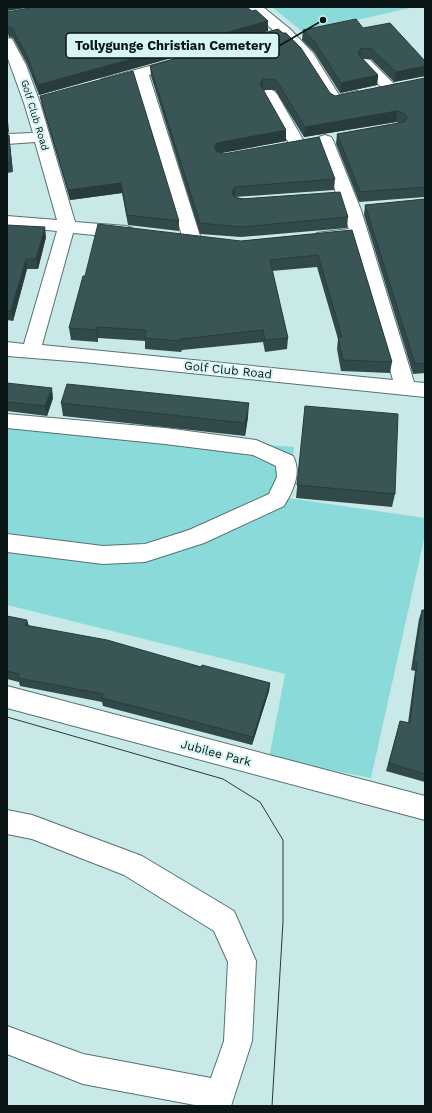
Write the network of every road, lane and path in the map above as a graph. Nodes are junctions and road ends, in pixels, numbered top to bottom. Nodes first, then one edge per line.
1 (254, 7) edge
2 (285, 32) junction
3 (7, 42) edge
4 (239, 45) edge
5 (194, 58) edge
6 (365, 63) edge
7 (13, 66) edge
8 (141, 73) junction
9 (90, 87) edge
10 (269, 94) dead end
11 (42, 137) junction
12 (7, 139) edge
13 (7, 221) edge
14 (67, 225) junction
15 (145, 234) edge
16 (358, 234) junction
17 (191, 239) edge
18 (303, 239) edge
19 (7, 349) edge
20 (31, 351) junction
21 (416, 389) edge
22 (7, 421) edge
23 (7, 543) edge
24 (7, 698) edge
25 (425, 808) edge
26 (7, 822) edge
27 (7, 1040) edge

1 - 2 street
2 - 4 street
2 - 6 street
3 - 7 street, Golf Club Road
5 - 8 street
7 - 11 street, Golf Club Road
8 - 9 street
8 - 17 street
10 - 16 street
11 - 12 street
11 - 14 street, Golf Club Road
13 - 14 street
14 - 15 street
14 - 20 street
16 - 18 street
16 - 21 street
19 - 20 street, Golf Club Road
20 - 21 street, Golf Club Road
22 - 23 street
24 - 25 street, Jubilee Park
26 - 27 street

